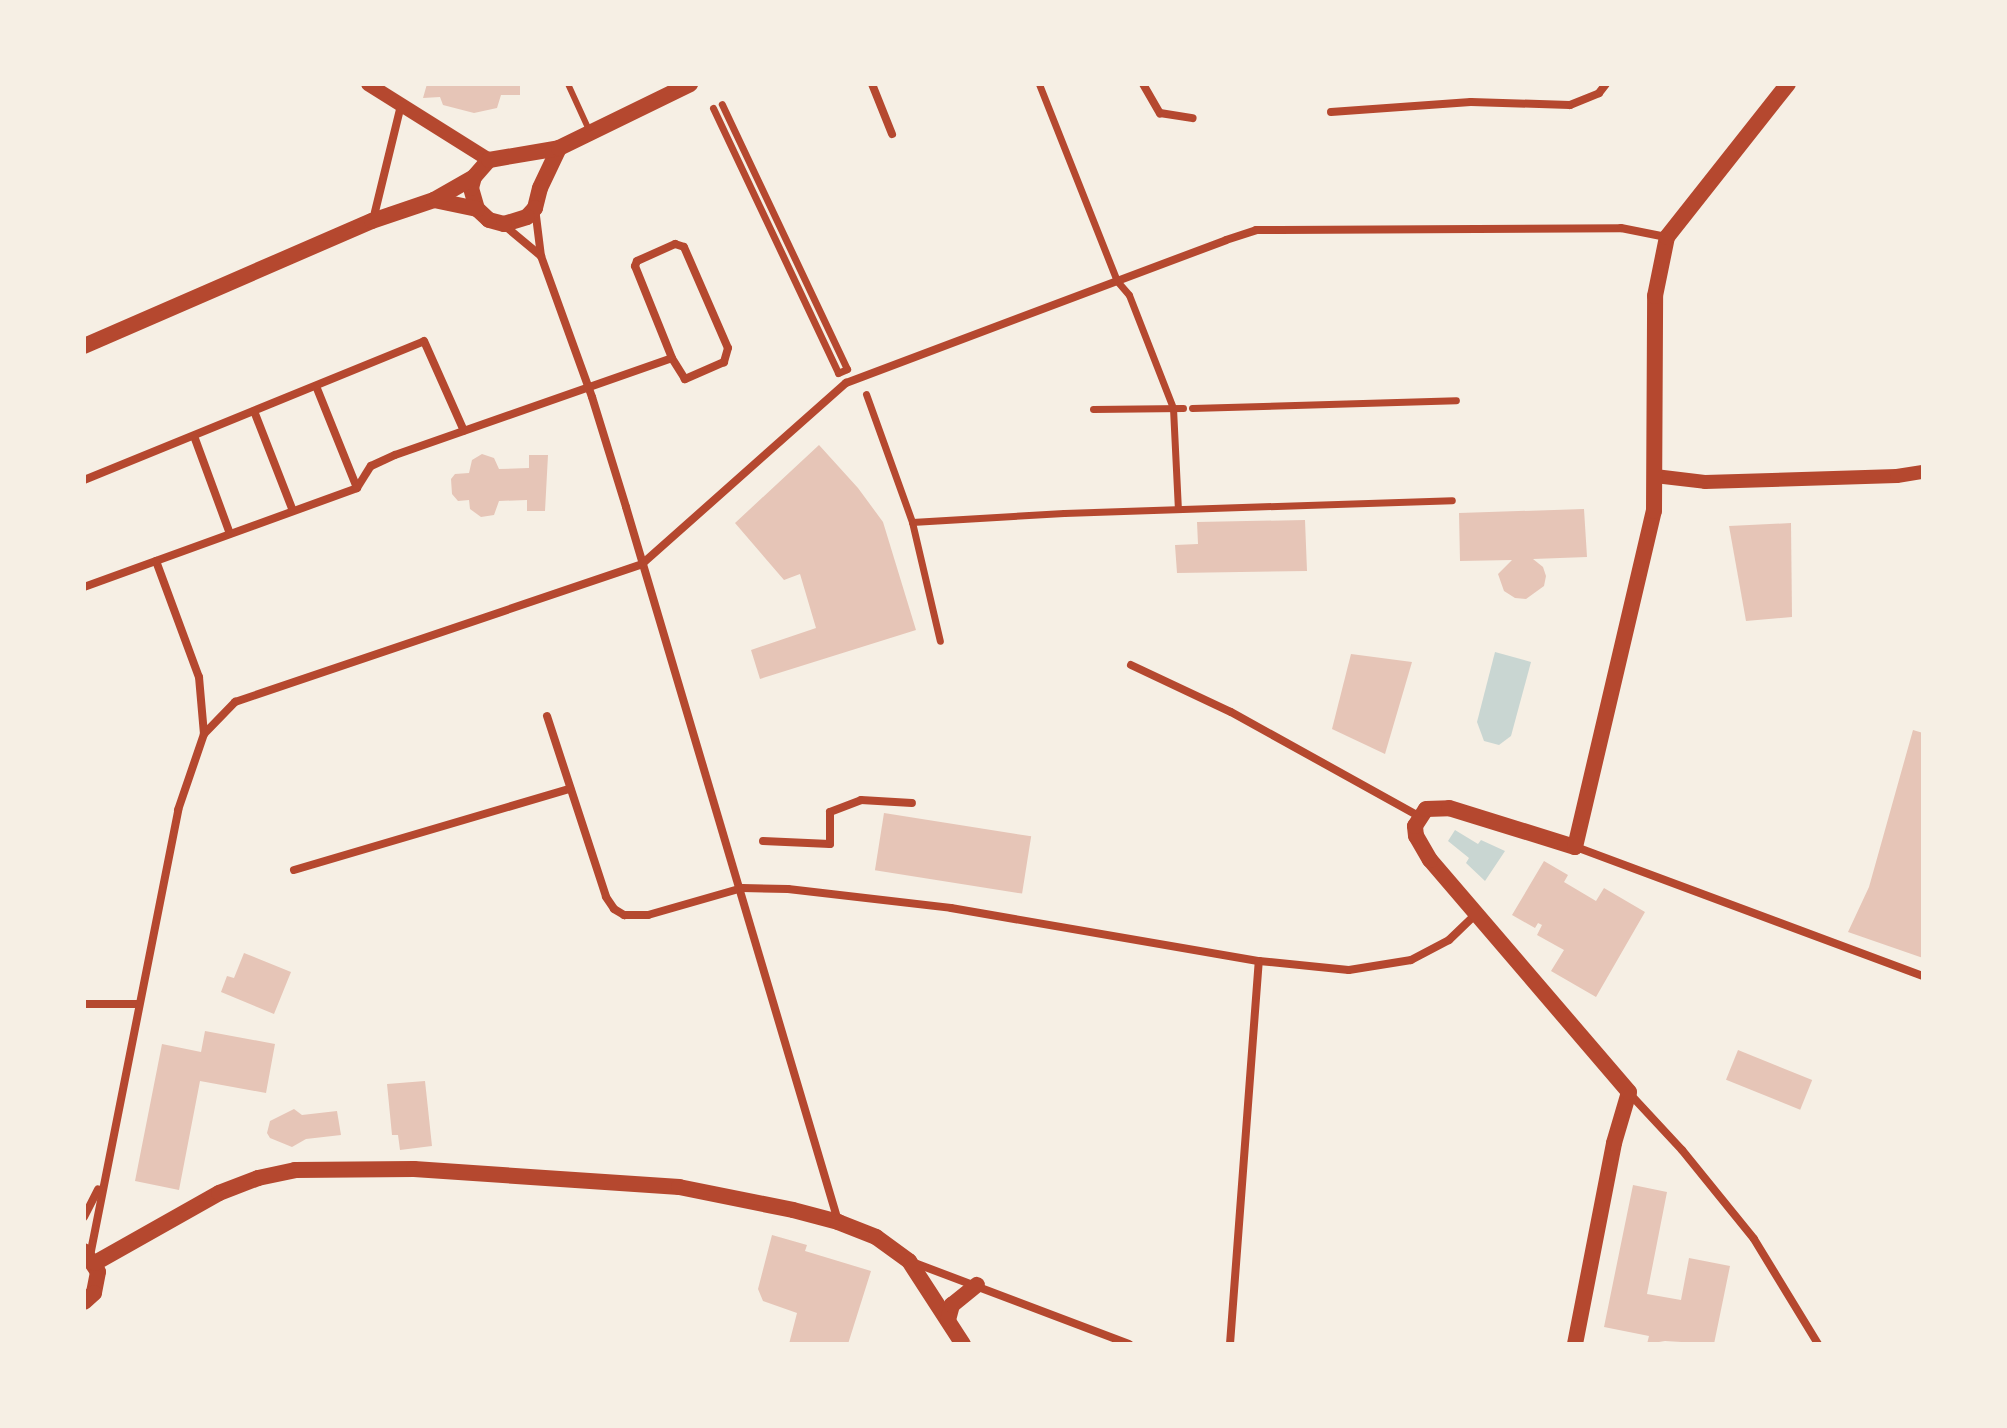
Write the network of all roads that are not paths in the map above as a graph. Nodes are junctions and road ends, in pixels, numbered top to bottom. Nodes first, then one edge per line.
1 (368, 84) edge
2 (568, 84) edge
3 (690, 84) edge
4 (872, 84) edge
5 (1039, 84) edge
6 (1143, 84) edge
7 (1606, 84) edge
8 (1788, 84) edge
9 (402, 104) junction
10 (722, 104) dead end
11 (713, 108) dead end
12 (1331, 112) dead end
13 (1193, 118) dead end
14 (590, 132) junction
15 (892, 134) dead end
16 (559, 148) junction
17 (514, 156) junction
18 (489, 160) junction
19 (474, 177) junction
20 (540, 188) junction
21 (434, 200) junction
22 (535, 208) junction
23 (477, 209) junction
24 (372, 221) junction
25 (504, 224) junction
26 (1667, 237) junction
27 (541, 256) junction
28 (1117, 281) junction
29 (84, 346) edge
30 (672, 358) junction
31 (316, 386) junction
32 (589, 387) junction
33 (866, 394) dead end
34 (1456, 400) dead end
35 (1173, 408) junction
36 (1183, 408) dead end
37 (1192, 408) dead end
38 (1093, 409) dead end
39 (254, 411) junction
40 (464, 431) junction
41 (194, 436) junction
42 (1923, 472) edge
43 (1655, 476) junction
44 (84, 480) edge
45 (357, 488) junction
46 (1452, 500) dead end
47 (1178, 509) junction
48 (293, 511) junction
49 (912, 522) junction
50 (230, 534) junction
51 (156, 561) junction
52 (642, 564) junction
53 (84, 587) edge
54 (940, 641) dead end
55 (1131, 665) dead end
56 (547, 716) dead end
57 (204, 734) junction
58 (570, 789) junction
59 (912, 803) dead end
60 (1419, 816) junction
61 (763, 841) dead end
62 (1575, 847) junction
63 (294, 870) dead end
64 (742, 888) junction
65 (1476, 914) junction
66 (1259, 961) junction
67 (1923, 976) edge
68 (84, 1004) edge
69 (138, 1004) junction
70 (1629, 1092) junction
71 (104, 1173) junction
72 (84, 1217) edge
73 (838, 1222) junction
74 (90, 1257) edge
75 (909, 1261) junction
76 (977, 1285) junction
77 (84, 1302) edge
78 (948, 1320) junction
79 (962, 1343) edge
80 (1129, 1344) edge
81 (1230, 1344) edge
82 (1575, 1344) edge
83 (1818, 1344) edge

1 - 9 street
2 - 14 lane
3 - 14 main road
4 - 15 street
5 - 28 street
6 - 13 street
7 - 12 street
8 - 26 main road
9 - 18 street
9 - 24 street
10 - 11 street
14 - 16 main road
16 - 17 main road
16 - 20 main road
17 - 18 main road
17 - 20 main road
18 - 19 main road
19 - 21 main road
19 - 23 main road
20 - 22 main road
21 - 23 main road
21 - 24 main road
22 - 25 main road
22 - 27 street
23 - 25 main road
24 - 29 main road
25 - 27 street
26 - 28 street
26 - 43 main road
27 - 32 street
28 - 35 street
28 - 52 street
30 - 30 street
30 - 32 street
31 - 39 street
31 - 40 street
31 - 45 street
32 - 40 street
32 - 52 street
33 - 49 street
34 - 37 street
35 - 36 street
35 - 38 street
35 - 47 street
39 - 41 street
39 - 48 street
40 - 45 street
41 - 44 street
41 - 50 street
42 - 43 street
43 - 62 main road
45 - 48 street
46 - 47 street
47 - 49 street
48 - 50 street
49 - 54 street
50 - 51 street
51 - 53 street
51 - 57 street
52 - 57 street
52 - 64 street
55 - 60 street
56 - 58 street
57 - 69 street
58 - 63 street
58 - 64 street
59 - 61 street
60 - 62 main road
60 - 65 main road
62 - 67 street
64 - 66 street
64 - 73 street
65 - 66 street
65 - 70 main road
66 - 81 street
68 - 69 street
69 - 71 street
70 - 82 main road
70 - 83 street
71 - 72 street
71 - 74 street
73 - 74 main road
73 - 75 main road
74 - 77 main road
75 - 76 street
75 - 78 main road
76 - 78 main road
76 - 80 street
78 - 79 main road

